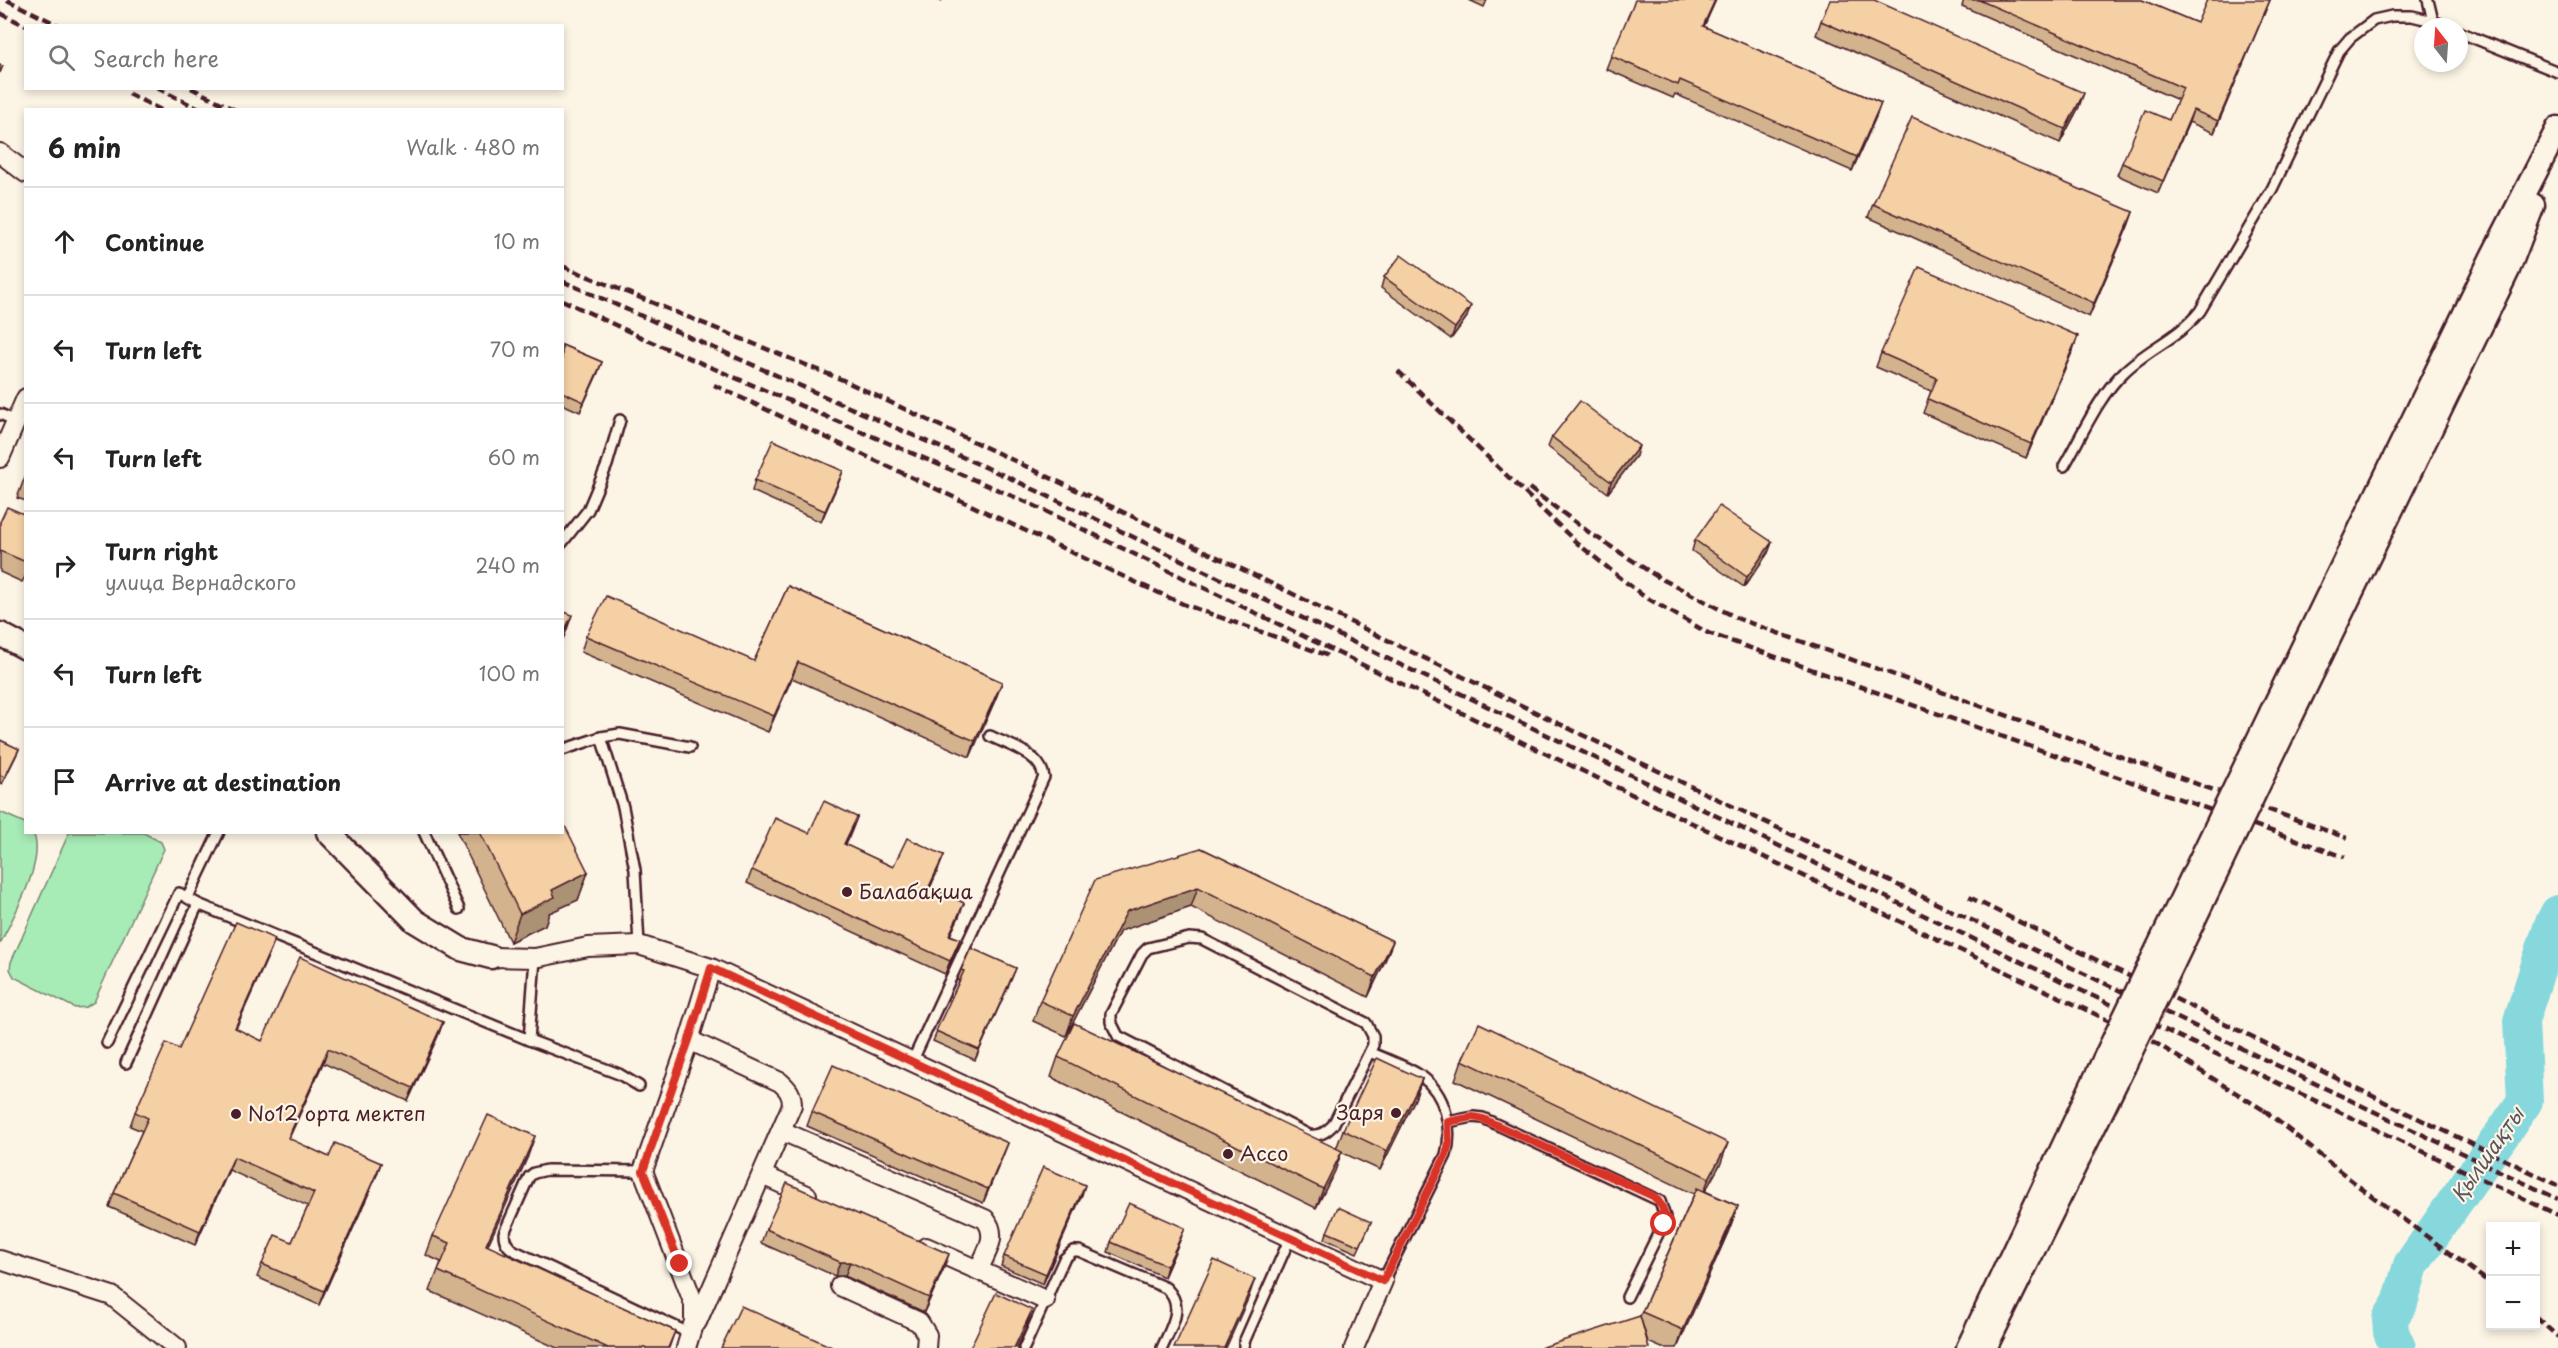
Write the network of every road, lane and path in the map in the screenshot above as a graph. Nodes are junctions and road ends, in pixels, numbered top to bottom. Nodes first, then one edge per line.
1 (2428, 0) edge
2 (2420, 18) edge
3 (2432, 18) edge
4 (2468, 36) edge
5 (2558, 72) edge
6 (2558, 128) edge
7 (2558, 142) edge
8 (0, 153) edge
9 (24, 171) edge
10 (24, 400) edge
11 (8, 418) edge
12 (620, 420) dead end
13 (0, 458) edge
14 (2064, 466) dead end
15 (564, 540) edge
16 (0, 634) edge
17 (24, 647) edge
18 (2280, 717) junction
19 (990, 736) edge
20 (601, 737) junction
21 (690, 747) dead end
22 (564, 749) edge
23 (218, 834) edge
24 (330, 834) edge
25 (425, 834) edge
26 (188, 897) junction
27 (198, 904) junction
28 (459, 909) dead end
29 (639, 945) junction
30 (492, 957) joint
31 (535, 958) junction
32 (711, 968) junction
33 (529, 1040) junction
34 (689, 1040) junction
35 (107, 1043) dead end
36 (1370, 1052) junction
37 (912, 1062) junction
38 (126, 1063) dead end
39 (2113, 1064) junction
40 (639, 1086) dead end
41 (1448, 1122) junction
42 (782, 1131) junction
43 (643, 1171) junction
44 (762, 1175) junction
45 (827, 1203) edge
46 (1290, 1238) junction
47 (913, 1241) edge
48 (0, 1260) edge
49 (978, 1270) junction
50 (1383, 1281) junction
51 (840, 1286) dead end
52 (1627, 1297) dead end
53 (1045, 1300) junction
54 (689, 1341) edge
55 (177, 1348) edge
56 (926, 1348) edge
57 (1024, 1348) edge
58 (1162, 1348) edge
59 (1244, 1348) edge
60 (1354, 1348) edge
61 (1968, 1348) edge
62 (1985, 1348) edge

1 - 3 lane
2 - 14 lane
4 - 5 lane
6 - 18 street
7 - 18 street
8 - 9 street
10 - 11 street
11 - 13 street
12 - 15 lane
16 - 17 street
18 - 39 street, bridge
19 - 37 lane
20 - 21 lane
20 - 22 lane
20 - 29 lane
23 - 26 lane
24 - 30 street
25 - 28 lane
26 - 27 lane
26 - 35 lane
27 - 33 lane
27 - 38 lane
29 - 31 street
29 - 32 street
30 - 31 street
31 - 33 lane
32 - 34 street
32 - 37 street
33 - 40 lane
34 - 42 street
34 - 43 street
36 - 36 lane
36 - 41 lane
37 - 46 street
39 - 61 street
39 - 62 street
41 - 50 lane
41 - 52 lane
42 - 44 street
42 - 49 street
43 - 54 street
43 - 54 lane
44 - 45 street
44 - 54 street
46 - 50 street
46 - 59 lane
47 - 49 street
48 - 55 street
49 - 53 street
50 - 60 street
51 - 56 street
53 - 57 lane
53 - 58 lane

